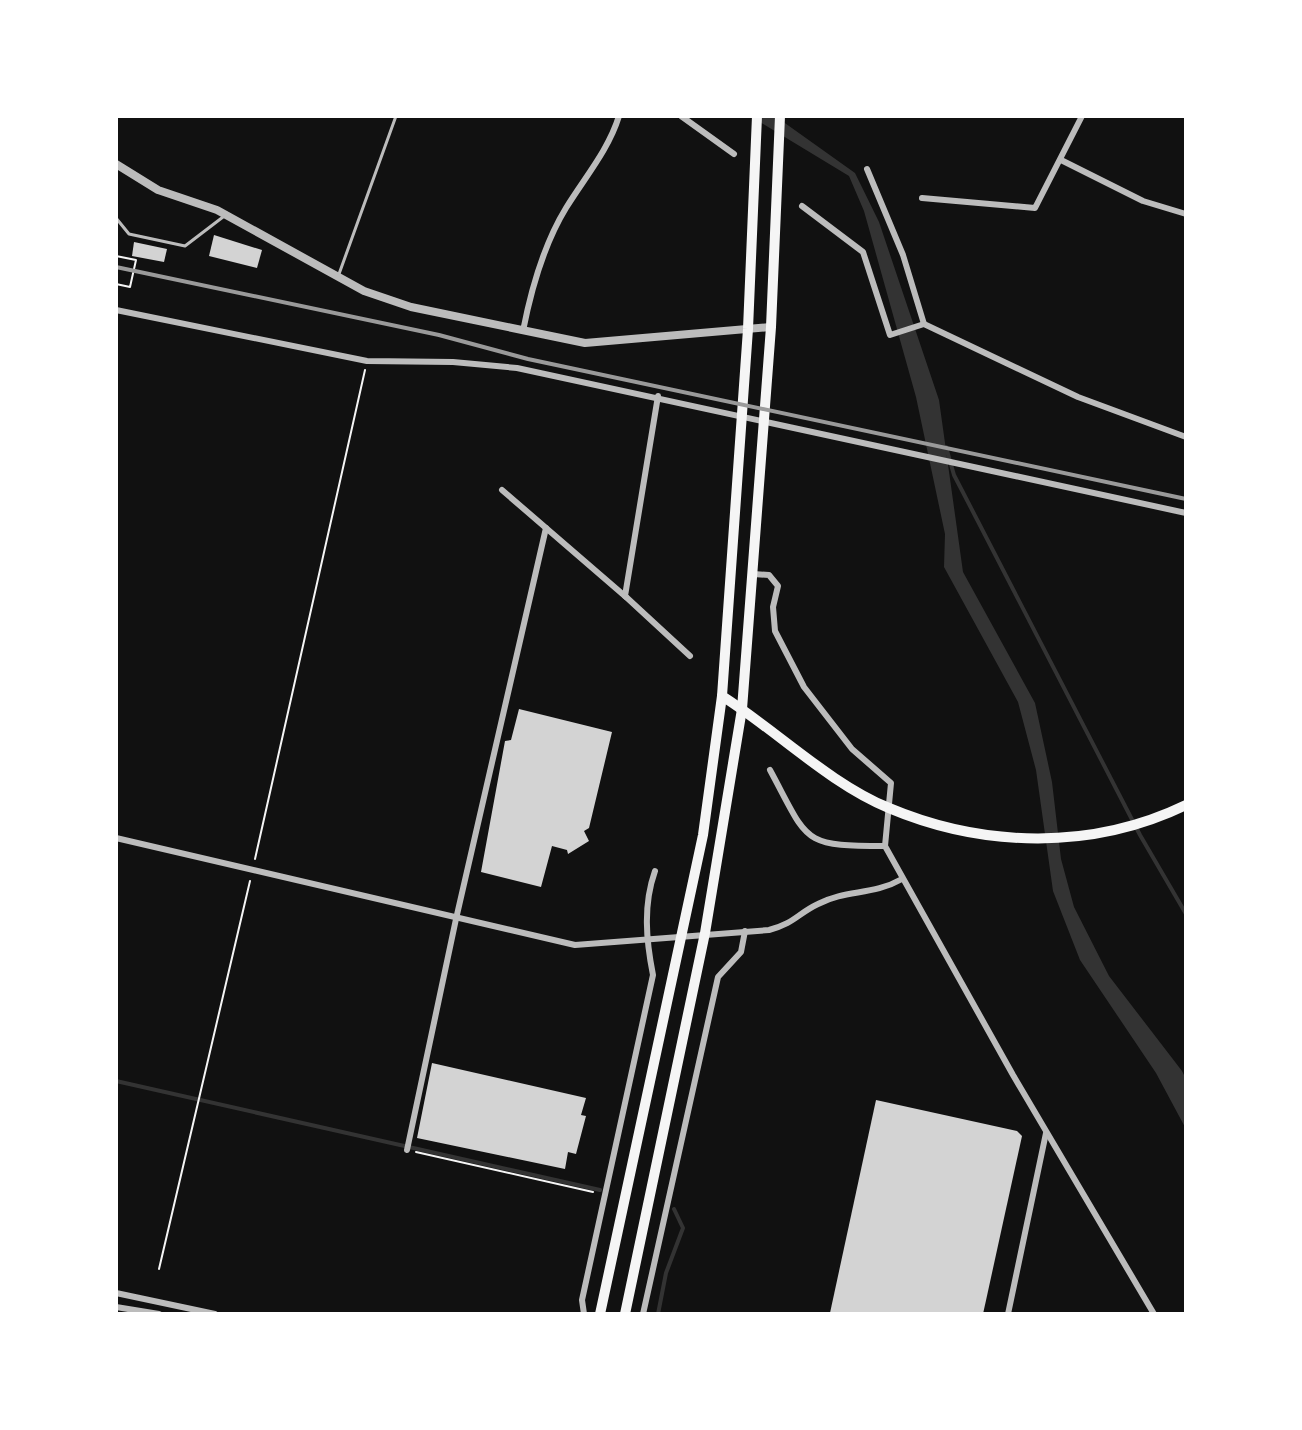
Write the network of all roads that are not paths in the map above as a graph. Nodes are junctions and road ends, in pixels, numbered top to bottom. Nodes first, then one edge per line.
1 (396, 116) edge
2 (619, 116) edge
3 (681, 116) edge
4 (757, 116) edge
5 (780, 116) edge
6 (1082, 116) edge
7 (734, 154) dead end
8 (1061, 160) junction
9 (116, 164) edge
10 (867, 169) dead end
11 (922, 198) dead end
12 (802, 206) dead end
13 (1186, 214) edge
14 (226, 215) junction
15 (116, 218) edge
16 (338, 277) junction
17 (116, 310) edge
18 (922, 324) junction
19 (771, 327) junction
20 (748, 329) junction
21 (523, 331) junction
22 (658, 396) junction
23 (1186, 437) edge
24 (502, 490) dead end
25 (1186, 513) edge
26 (546, 528) junction
27 (753, 574) junction
28 (629, 600) junction
29 (690, 656) dead end
30 (722, 696) junction
31 (742, 709) junction
32 (770, 770) dead end
33 (1186, 805) edge
34 (888, 808) junction
35 (116, 838) edge
36 (885, 846) junction
37 (655, 871) dead end
38 (902, 879) junction
39 (456, 919) junction
40 (745, 931) junction
41 (705, 933) junction
42 (683, 936) junction
43 (646, 939) junction
44 (1046, 1133) junction
45 (407, 1150) road end
46 (116, 1293) edge
47 (116, 1307) edge
48 (159, 1314) edge
49 (215, 1314) edge
50 (584, 1314) edge
51 (600, 1314) edge
52 (625, 1314) edge
53 (643, 1314) edge
54 (1008, 1314) edge
55 (1154, 1314) edge

1 - 16 lane
2 - 21 street
3 - 7 street
4 - 20 main road
5 - 19 main road
6 - 8 street
8 - 11 street
8 - 13 street
9 - 14 street
10 - 18 street
12 - 18 street
14 - 15 lane
14 - 16 street
16 - 21 street
17 - 22 street
18 - 23 street
19 - 20 street
19 - 27 main road
20 - 21 street
20 - 30 main road
22 - 25 street
22 - 28 street
24 - 26 street
26 - 28 street
26 - 39 street
27 - 31 main road
27 - 34 street
28 - 29 street
30 - 31 main road
30 - 42 main road
31 - 34 main road
31 - 41 main road
32 - 36 street
33 - 34 main road
34 - 36 street
35 - 39 street
36 - 38 street
37 - 43 street
38 - 40 street
38 - 44 street
39 - 43 street
39 - 45 street
40 - 41 street
40 - 53 street
41 - 42 street
41 - 52 main road
42 - 43 street
42 - 51 main road
43 - 50 street
44 - 54 street
44 - 55 street
46 - 49 street
47 - 48 street

